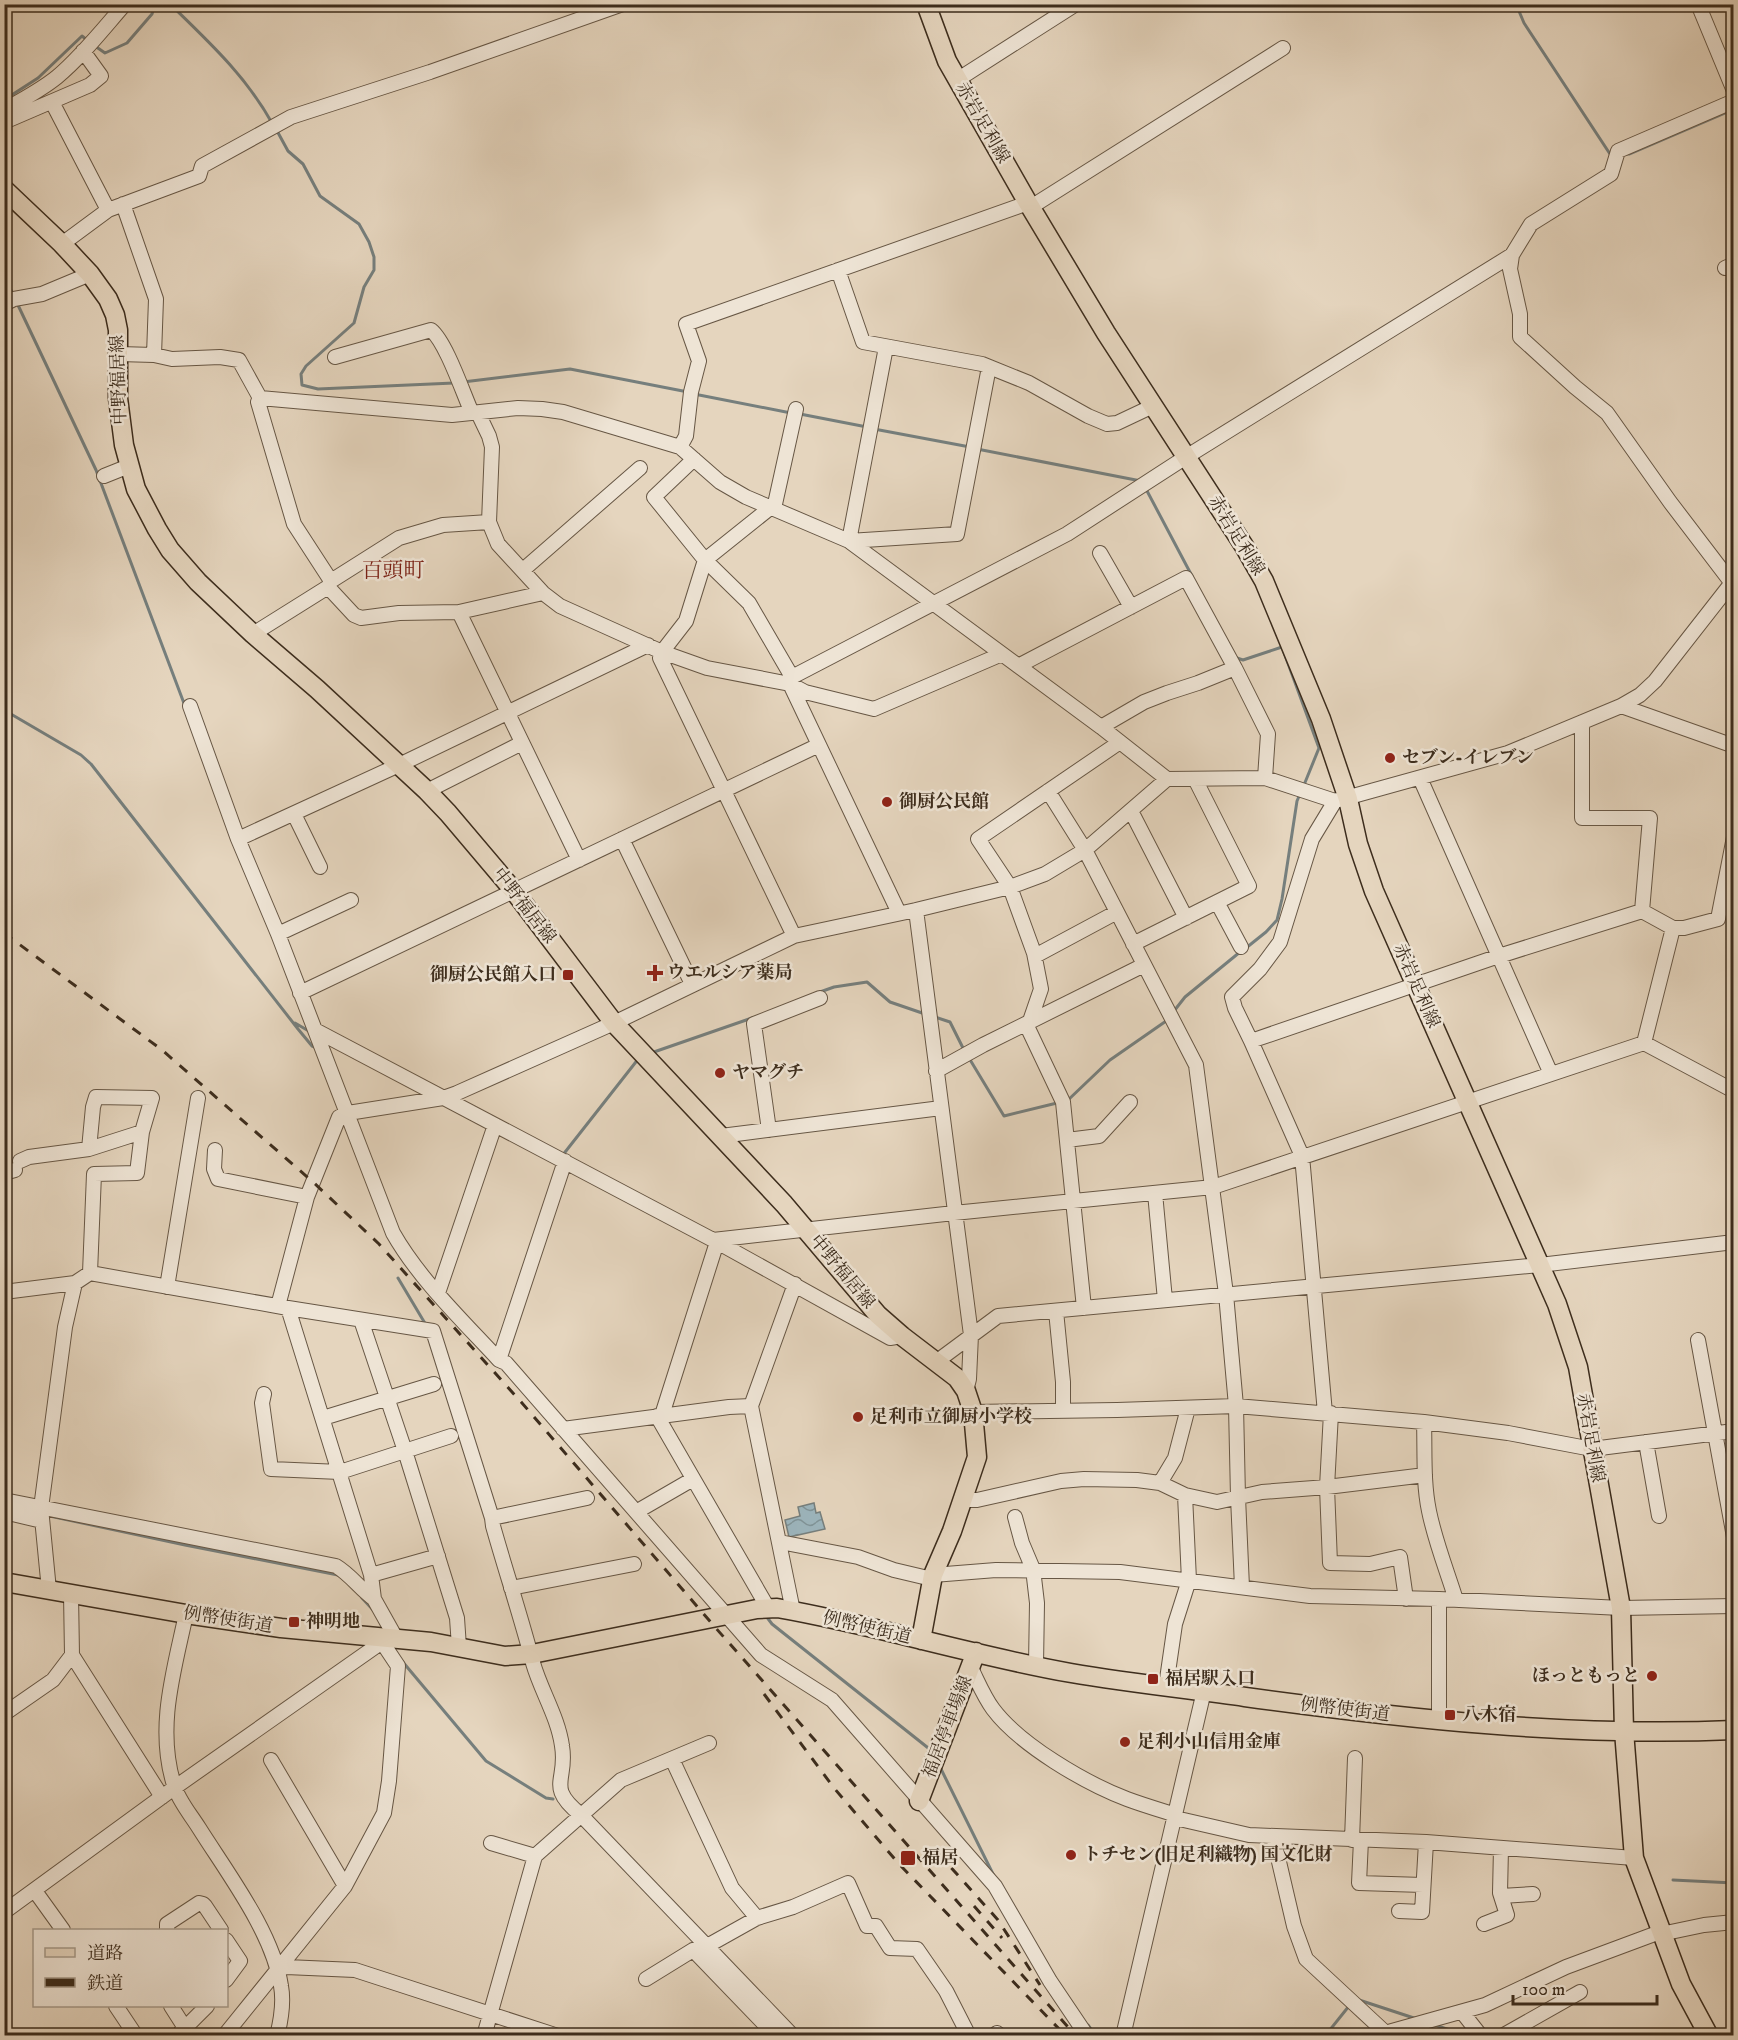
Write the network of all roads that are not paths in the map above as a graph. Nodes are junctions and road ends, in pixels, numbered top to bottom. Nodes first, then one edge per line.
1 (125, 4) edge
2 (623, 4) edge
3 (926, 4) edge
4 (1076, 4) edge
5 (1698, 4) edge
6 (1283, 48) dead end
7 (83, 51) junction
8 (957, 80) junction
9 (1734, 92) edge
10 (1734, 101) edge
11 (52, 102) junction
12 (5, 111) edge
13 (4, 189) edge
14 (123, 204) junction
15 (1029, 205) junction
16 (108, 210) junction
17 (62, 244) junction
18 (1512, 255) junction
19 (838, 270) junction
20 (90, 274) junction
21 (4, 304) edge
22 (886, 347) junction
23 (119, 354) junction
24 (154, 356) junction
25 (335, 357) dead end
26 (989, 367) junction
27 (260, 398) junction
28 (1153, 405) junction
29 (475, 413) junction
30 (795, 413) dead end
31 (680, 447) junction
32 (1186, 457) junction
33 (694, 459) junction
34 (129, 466) junction
35 (640, 468) dead end
36 (104, 476) dead end
37 (771, 507) junction
38 (489, 522) junction
39 (849, 541) junction
40 (1100, 554) dead end
41 (705, 560) junction
42 (524, 570) junction
43 (1733, 583) edge
44 (330, 584) junction
45 (543, 593) junction
46 (933, 603) junction
47 (1131, 607) junction
48 (459, 612) junction
49 (253, 634) junction
50 (648, 645) junction
51 (662, 652) junction
52 (1002, 654) junction
53 (1018, 666) junction
54 (1235, 668) junction
55 (791, 681) junction
56 (190, 706) dead end
57 (1621, 706) junction
58 (507, 713) junction
59 (1582, 723) junction
60 (1101, 727) junction
61 (1119, 742) junction
62 (522, 743) junction
63 (819, 745) junction
64 (1734, 746) edge
65 (399, 765) junction
66 (1265, 778) junction
67 (1420, 778) junction
68 (1167, 779) junction
69 (1195, 779) junction
70 (427, 790) junction
71 (725, 790) junction
72 (1048, 791) junction
73 (1341, 800) junction
74 (1131, 811) junction
75 (294, 814) junction
76 (1734, 837) edge
77 (238, 839) junction
78 (622, 839) junction
79 (1085, 850) junction
80 (579, 860) junction
81 (320, 867) dead end
82 (1010, 887) junction
83 (514, 891) junction
84 (351, 900) dead end
85 (1217, 902) junction
86 (916, 910) junction
87 (1642, 911) junction
88 (1117, 912) junction
89 (899, 913) junction
90 (1186, 918) junction
91 (1673, 928) junction
92 (278, 934) junction
93 (794, 936) junction
94 (1134, 944) junction
95 (1241, 947) dead end
96 (1035, 956) junction
97 (1499, 956) junction
98 (1144, 965) junction
99 (692, 984) junction
100 (1415, 985) junction
101 (300, 993) junction
102 (820, 998) dead end
103 (614, 1023) junction
104 (1028, 1023) junction
105 (315, 1030) junction
106 (1251, 1041) junction
107 (1644, 1043) junction
108 (936, 1071) junction
109 (1551, 1074) junction
110 (1734, 1091) edge
111 (198, 1098) dead end
112 (443, 1098) junction
113 (1130, 1102) dead end
114 (1467, 1102) junction
115 (941, 1108) junction
116 (348, 1113) junction
117 (495, 1125) junction
118 (769, 1130) junction
119 (142, 1132) junction
120 (721, 1136) junction
121 (1067, 1140) junction
122 (89, 1149) junction
123 (215, 1150) dead end
124 (1302, 1156) junction
125 (569, 1163) junction
126 (13, 1168) edge
127 (1213, 1187) junction
128 (1155, 1193) junction
129 (307, 1197) junction
130 (1073, 1202) junction
131 (954, 1213) junction
132 (807, 1229) junction
133 (715, 1241) junction
134 (1734, 1242) edge
135 (1540, 1265) junction
136 (90, 1273) junction
137 (75, 1283) junction
138 (795, 1284) junction
139 (1313, 1286) junction
140 (167, 1287) junction
141 (4, 1292) edge
142 (438, 1293) junction
143 (1226, 1294) junction
144 (1165, 1300) junction
145 (283, 1307) junction
146 (1084, 1308) junction
147 (1056, 1311) junction
148 (362, 1320) junction
149 (971, 1335) junction
150 (902, 1336) junction
151 (1698, 1340) dead end
152 (502, 1362) junction
153 (936, 1362) junction
154 (434, 1384) dead end
155 (966, 1391) junction
156 (264, 1394) dead end
157 (387, 1397) junction
158 (750, 1406) junction
159 (1236, 1407) junction
160 (1188, 1408) junction
161 (1063, 1410) junction
162 (973, 1412) junction
163 (1328, 1413) junction
164 (659, 1416) junction
165 (323, 1418) junction
166 (1424, 1422) junction
167 (563, 1429) junction
168 (1734, 1431) edge
169 (1715, 1432) junction
170 (451, 1436) dead end
171 (1646, 1442) junction
172 (1593, 1449) junction
173 (405, 1451) junction
174 (340, 1472) junction
175 (1425, 1475) junction
176 (693, 1479) junction
177 (1160, 1483) junction
178 (1327, 1487) junction
179 (1185, 1495) junction
180 (1238, 1497) junction
181 (586, 1498) dead end
182 (4, 1500) edge
183 (963, 1500) junction
184 (4, 1512) edge
185 (636, 1512) junction
186 (42, 1515) junction
187 (1659, 1516) dead end
188 (1015, 1517) dead end
189 (492, 1518) junction
190 (1734, 1537) edge
191 (780, 1542) junction
192 (438, 1556) junction
193 (634, 1564) dead end
194 (1033, 1569) junction
195 (371, 1575) junction
196 (933, 1577) junction
197 (1189, 1580) junction
198 (4, 1582) edge
199 (1242, 1587) junction
200 (511, 1588) junction
201 (49, 1590) junction
202 (71, 1594) junction
203 (374, 1599) junction
204 (1406, 1599) junction
205 (1439, 1599) junction
206 (1456, 1600) junction
207 (1734, 1606) edge
208 (768, 1608) junction
209 (1621, 1608) junction
210 (793, 1611) junction
211 (186, 1614) junction
212 (728, 1615) junction
213 (390, 1640) junction
214 (921, 1640) junction
215 (459, 1647) junction
216 (532, 1654) junction
217 (72, 1655) junction
218 (974, 1660) junction
219 (1036, 1665) junction
220 (1166, 1686) junction
221 (1204, 1691) junction
222 (4, 1714) edge
223 (1439, 1721) junction
224 (1734, 1730) edge
225 (1624, 1731) junction
226 (709, 1743) dead end
227 (1355, 1758) dead end
228 (672, 1759) junction
229 (271, 1760) dead end
230 (174, 1788) junction
231 (162, 1797) junction
232 (919, 1801) junction
233 (581, 1815) junction
234 (1175, 1816) junction
235 (1274, 1836) junction
236 (1356, 1840) junction
237 (1426, 1842) junction
238 (492, 1843) dead end
239 (1501, 1848) junction
240 (536, 1856) junction
241 (1634, 1858) junction
242 (1423, 1885) junction
243 (345, 1886) junction
244 (35, 1891) junction
245 (1533, 1894) dead end
246 (1501, 1896) junction
247 (1399, 1911) dead end
248 (4, 1912) edge
249 (757, 1918) junction
250 (1734, 1922) edge
251 (1484, 1924) dead end
252 (62, 1929) edge
253 (167, 1929) edge
254 (220, 1929) edge
255 (1661, 1933) junction
256 (228, 1943) edge
257 (708, 1946) junction
258 (693, 1950) junction
259 (278, 1970) junction
260 (228, 1977) edge
261 (646, 1979) dead end
262 (1580, 1992) dead end
263 (117, 2007) edge
264 (171, 2007) edge
265 (206, 2007) edge
266 (1462, 2012) junction
267 (491, 2015) junction
268 (181, 2032) edge
269 (1383, 2035) edge
270 (136, 2036) edge
271 (224, 2036) edge
272 (277, 2036) edge
273 (484, 2036) edge
274 (558, 2036) edge
275 (776, 2036) edge
276 (793, 2036) edge
277 (969, 2036) edge
278 (993, 2036) edge
279 (1000, 2036) edge
280 (1087, 2036) edge
281 (1123, 2036) edge
282 (1481, 2036) edge
283 (1502, 2036) edge
284 (1709, 2036) edge

1 - 7 street
2 - 14 street
3 - 8 main road, 赤岩足利線
4 - 8 street
5 - 9 street
6 - 15 street
7 - 11 street
7 - 12 street
8 - 15 main road, 赤岩足利線
10 - 18 street
11 - 12 street
11 - 16 street
13 - 17 main road, 中野福居線
14 - 16 street
14 - 24 street
15 - 19 street
15 - 28 main road, 赤岩足利線
16 - 17 street
17 - 20 main road, 中野福居線
18 - 32 street
18 - 43 street
19 - 22 street
19 - 31 street
20 - 21 street
20 - 23 main road, 中野福居線
22 - 26 street
22 - 39 street
23 - 24 street
23 - 34 main road, 中野福居線
24 - 27 street
25 - 29 street
26 - 28 street
26 - 39 street
27 - 29 street
27 - 44 street
28 - 32 main road, 赤岩足利線
29 - 31 street
29 - 38 street
30 - 37 street
31 - 33 street
32 - 46 street
32 - 73 main road, 赤岩足利線
33 - 37 street
33 - 41 street
34 - 36 street
34 - 49 main road, 中野福居線
35 - 42 street
37 - 39 street
37 - 41 street
38 - 42 street
38 - 44 street
39 - 46 street
40 - 47 street
41 - 51 street
41 - 55 street
42 - 45 street
43 - 57 street
44 - 48 street
44 - 49 street
45 - 48 street
45 - 50 street
46 - 52 street
46 - 55 street
47 - 53 street
47 - 54 street
48 - 58 street
49 - 65 main road, 中野福居線
50 - 51 street
50 - 58 street
51 - 55 street
51 - 71 street
52 - 53 street
52 - 55 street
53 - 60 street
54 - 60 street
54 - 66 street
55 - 63 street
56 - 77 street
57 - 59 street
57 - 64 street
58 - 62 street
58 - 65 street
59 - 67 street
59 - 87 street
60 - 61 street
61 - 68 street
61 - 72 street
62 - 70 street
62 - 80 street
63 - 71 street
63 - 89 street
65 - 70 main road, 中野福居線
65 - 75 street
66 - 69 street
66 - 73 street
67 - 73 street
67 - 97 street
68 - 69 street
68 - 74 street
69 - 85 street
70 - 83 main road, 中野福居線
71 - 78 street
71 - 93 street
72 - 79 street
72 - 82 street
73 - 100 main road, 赤岩足利線
73 - 106 street
74 - 79 street
74 - 90 street
75 - 77 street
75 - 81 street
76 - 91 street
77 - 92 street
78 - 80 street
78 - 99 street
79 - 82 street
79 - 88 street
80 - 83 street
82 - 86 street
82 - 96 street
83 - 101 street
83 - 103 main road, 中野福居線
84 - 92 street
85 - 90 street
85 - 95 street
86 - 89 street
86 - 108 street
87 - 91 street
87 - 97 street
88 - 94 street
88 - 96 street
89 - 93 street
90 - 94 street
91 - 107 street
92 - 101 street
93 - 99 street
94 - 98 street
96 - 104 street
97 - 100 street
97 - 109 street
98 - 104 street
98 - 127 street
99 - 103 street
100 - 106 street
100 - 114 main road, 赤岩足利線
101 - 105 street
102 - 118 street
103 - 112 street
103 - 120 main road, 中野福居線
104 - 108 street
104 - 121 street
105 - 112 street
105 - 116 street
106 - 124 street
107 - 109 street
107 - 110 street
108 - 115 street
109 - 114 street
111 - 140 street
112 - 116 street
112 - 117 street
113 - 121 street
114 - 124 street
114 - 135 main road, 赤岩足利線
115 - 118 street
115 - 131 street
116 - 129 street
116 - 142 street
117 - 125 street
117 - 142 street
118 - 120 street
119 - 122 street
119 - 122 street
119 - 136 street
120 - 132 main road, 中野福居線
121 - 130 street
122 - 126 street
123 - 129 street
124 - 127 street
124 - 139 street
125 - 133 street
125 - 152 street
127 - 128 street
127 - 143 street
128 - 130 street
128 - 144 street
129 - 145 street
130 - 131 street
130 - 146 street
131 - 132 street
131 - 149 street
132 - 133 street
132 - 150 main road, 中野福居線
133 - 138 street
133 - 164 street
134 - 135 street
135 - 139 street
135 - 172 main road, 赤岩足利線
136 - 137 street
136 - 140 street
137 - 141 street
137 - 186 street
138 - 150 street
138 - 158 street
139 - 143 street
139 - 163 street
140 - 145 street
142 - 152 street
143 - 144 street
143 - 159 street
144 - 146 street
145 - 148 street
145 - 165 street
146 - 147 street
147 - 149 street
147 - 161 street
148 - 157 street
148 - 189 street
149 - 153 street
149 - 155 street
150 - 153 main road, 中野福居線
151 - 169 street
152 - 167 street
153 - 155 main road, 中野福居線
154 - 157 street
155 - 162 main road, 中野福居線
156 - 174 street
157 - 165 street
157 - 173 street
158 - 164 street
158 - 191 street
159 - 160 street
159 - 163 street
159 - 180 street
160 - 161 street
160 - 177 street
161 - 162 street
162 - 183 main road, 中野福居線
163 - 166 street
163 - 178 street
164 - 167 street
164 - 176 street
165 - 174 street
166 - 172 street
166 - 175 street
167 - 185 street
168 - 169 street
169 - 171 street
169 - 190 street
170 - 173 street
171 - 172 street
171 - 187 street
172 - 209 main road, 赤岩足利線
173 - 174 street
173 - 192 street
174 - 195 street
175 - 178 street
175 - 206 street
176 - 185 street
176 - 208 street
177 - 179 street
177 - 183 street
178 - 180 street
178 - 204 street
179 - 180 street
179 - 197 street
180 - 199 street
181 - 189 street
182 - 186 street
183 - 196 main road, 中野福居線
184 - 186 street
185 - 212 street
186 - 201 street
186 - 203 street
188 - 194 street
189 - 200 street
191 - 196 street
191 - 210 street
192 - 195 street
192 - 215 street
193 - 200 street
194 - 196 street
194 - 197 street
194 - 219 street
195 - 203 street
196 - 214 main road, 中野福居線
197 - 199 street
197 - 220 street
198 - 201 main road, 例幣使街道
199 - 204 street
200 - 216 street
201 - 202 main road, 例幣使街道
202 - 211 main road, 例幣使街道
202 - 217 street
203 - 213 street
204 - 205 street
205 - 206 street
205 - 223 street
206 - 209 street
207 - 209 street
208 - 210 main road, 例幣使街道
208 - 212 main road, 例幣使街道
209 - 225 main road, 赤岩足利線
210 - 214 main road, 例幣使街道
211 - 213 main road, 例幣使街道
211 - 230 street
212 - 216 main road, 例幣使街道
212 - 232 street
213 - 215 main road, 例幣使街道
213 - 230 street
213 - 243 street
214 - 218 main road, 例幣使街道
215 - 216 main road, 例幣使街道
216 - 233 street
217 - 222 street
217 - 231 street
218 - 219 main road, 例幣使街道
218 - 232 main road, 福居停車場線
218 - 234 street
219 - 220 main road, 例幣使街道
220 - 221 main road, 例幣使街道
221 - 223 main road, 例幣使街道
221 - 234 street
223 - 225 main road, 例幣使街道
224 - 225 main road, 例幣使街道
225 - 241 main road, 赤岩足利線
226 - 228 street
227 - 236 street
228 - 233 street
228 - 249 street
229 - 243 street
230 - 231 street
230 - 259 street
231 - 244 street
232 - 280 street
233 - 240 street
233 - 257 street
234 - 235 street
234 - 281 street
235 - 236 street
235 - 269 street
236 - 237 street
236 - 242 street
237 - 239 street
237 - 242 street
238 - 240 street
239 - 241 street
239 - 246 street
240 - 267 street
241 - 255 main road, 赤岩足利線
242 - 247 street
243 - 259 street
244 - 248 street
244 - 252 street
245 - 246 street
246 - 251 street
249 - 257 street
249 - 277 street
250 - 255 street
253 - 254 street
255 - 266 street
255 - 284 main road, 赤岩足利線
256 - 260 street
257 - 258 street
257 - 276 street
258 - 261 street
258 - 275 street
259 - 267 street
259 - 271 street
259 - 272 street
262 - 283 street
263 - 270 street
264 - 268 street
265 - 268 street
266 - 269 street
266 - 282 street
267 - 273 street
267 - 274 street
278 - 279 street

